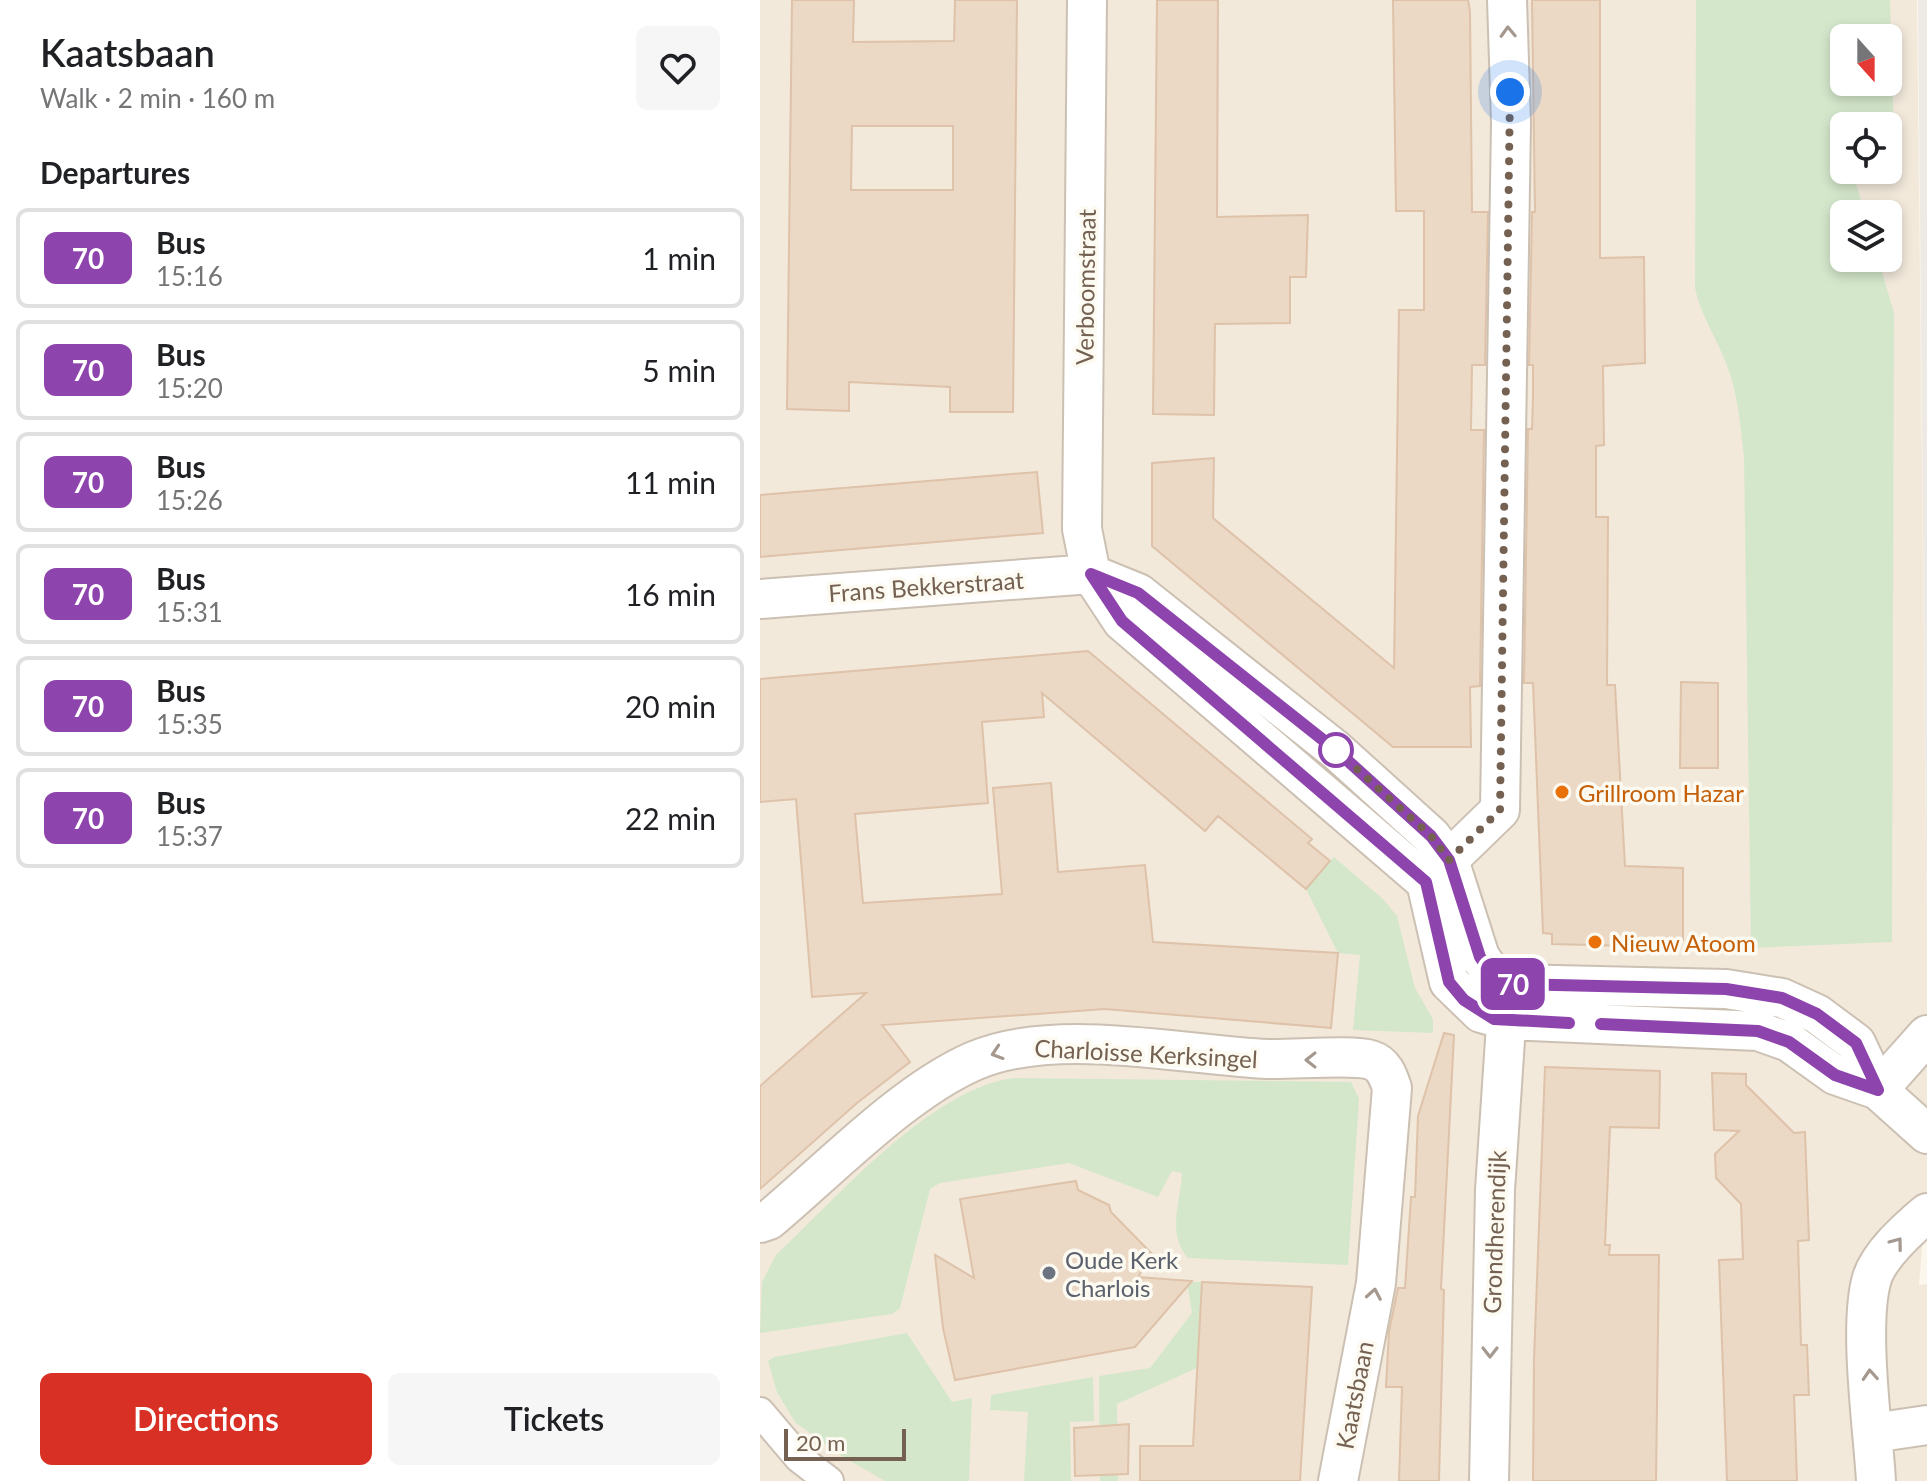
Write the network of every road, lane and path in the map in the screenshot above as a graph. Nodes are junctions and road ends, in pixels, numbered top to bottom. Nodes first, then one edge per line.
1 (1087, 0) edge
2 (1507, 0) edge
3 (1091, 574) junction
4 (760, 599) edge
5 (1438, 871) junction
6 (1508, 1002) junction
7 (1927, 1035) edge
8 (1386, 1070) joint
9 (1878, 1090) junction
10 (1927, 1134) edge
11 (1927, 1213) edge
12 (764, 1221) edge
13 (760, 1412) edge
14 (1927, 1425) edge
15 (1873, 1433) junction
16 (829, 1481) edge
17 (1338, 1481) edge
18 (1489, 1481) edge
19 (1876, 1481) edge

1 - 3 street, Verboomstraat
5 -> 2 street
3 - 4 street, Frans Bekkerstraat
3 - 5 street
5 - 6 street
6 - 9 street
6 -> 18 street, Grondherendijk
7 - 9 street
8 -> 12 street, Charloisse Kerksingel
17 -> 8 street, Kaatsbaan
9 - 10 street
15 -> 11 street
13 - 16 street
14 - 15 street
15 - 19 street

